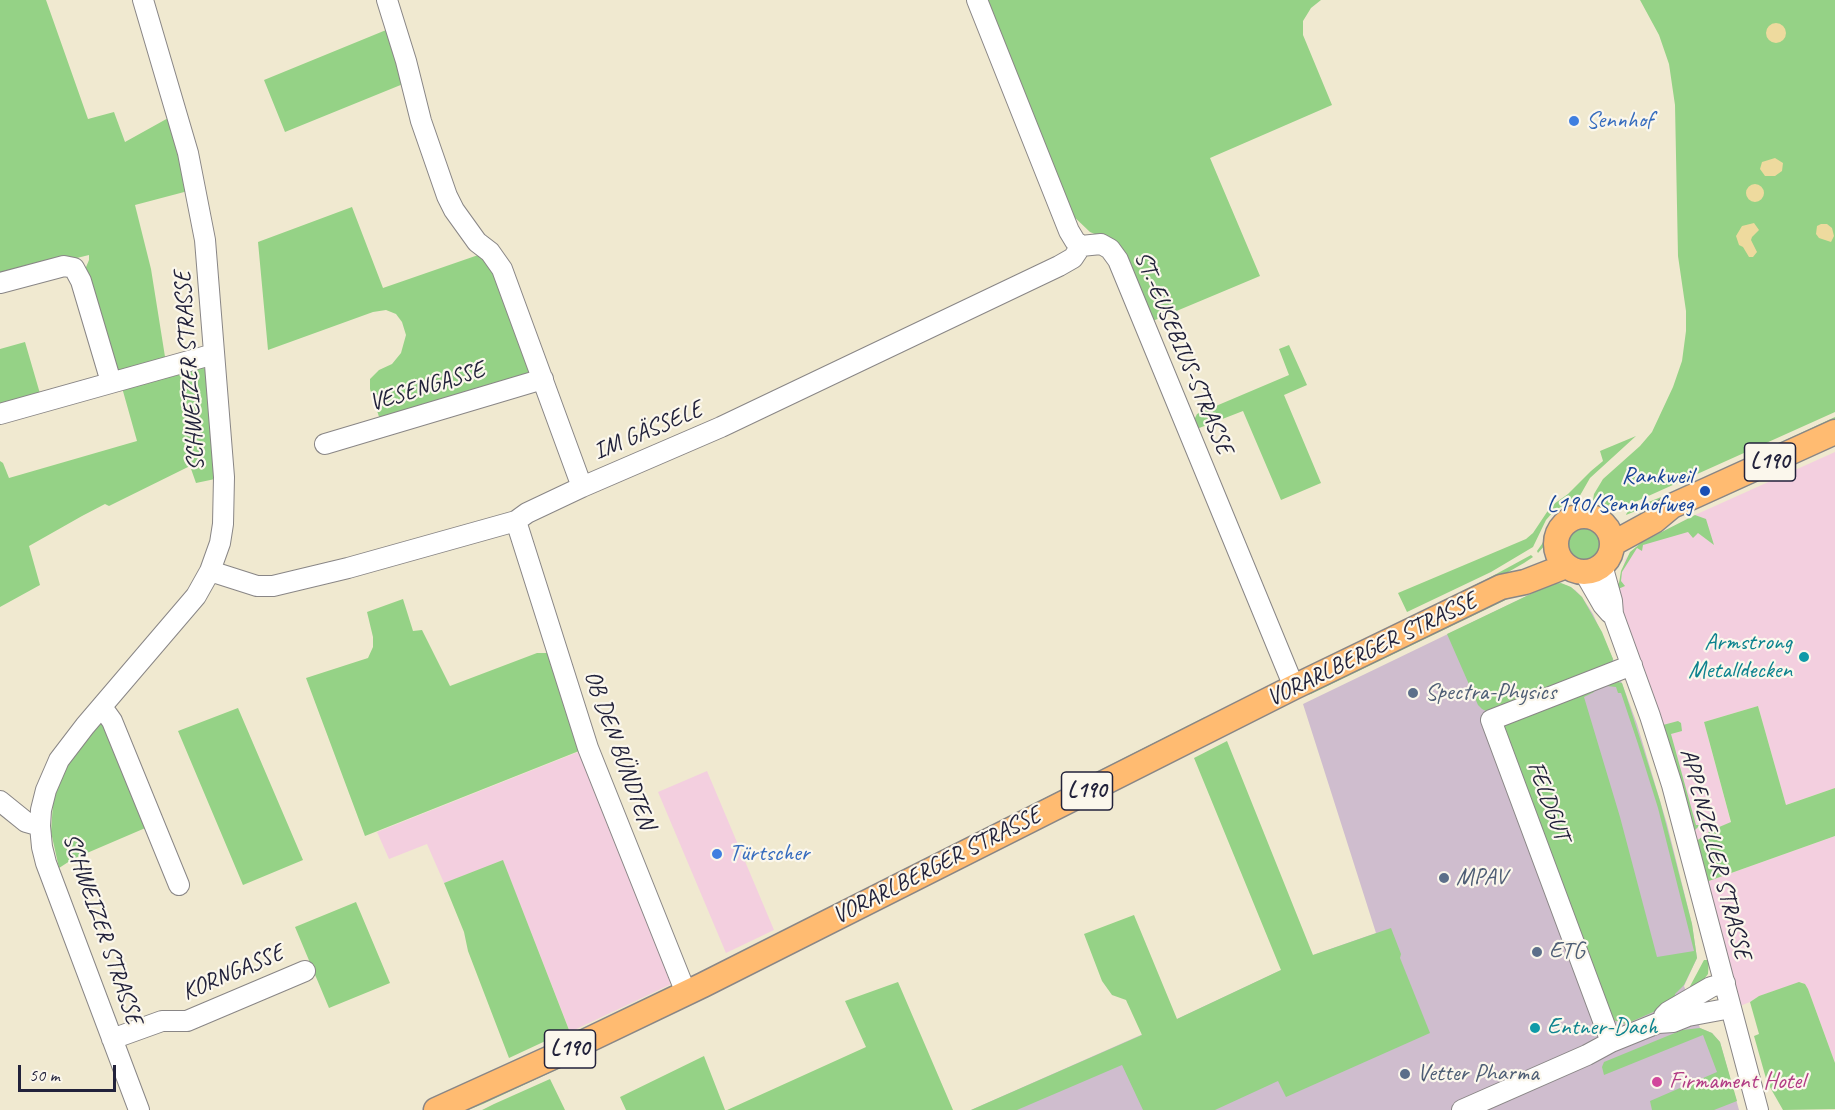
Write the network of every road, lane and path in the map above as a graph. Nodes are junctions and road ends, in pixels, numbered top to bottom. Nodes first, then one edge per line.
1 (143, 0) edge
2 (387, 0) edge
3 (977, 0) edge
4 (1081, 246) junction
5 (0, 282) edge
6 (214, 354) junction
7 (543, 379) junction
8 (111, 382) junction
9 (0, 414) edge
10 (1835, 432) edge
11 (325, 444) dead end
12 (582, 487) junction
13 (516, 521) junction
14 (1609, 535) junction
15 (1577, 562) junction
16 (210, 571) junction
17 (1632, 665) junction
18 (1294, 687) junction
19 (102, 707) junction
20 (0, 801) edge
21 (40, 826) junction
22 (179, 885) dead end
23 (305, 970) dead end
24 (1725, 983) junction
25 (686, 993) junction
26 (1731, 1008) junction
27 (1658, 1023) junction
28 (112, 1039) junction
29 (1611, 1042) junction
30 (139, 1110) edge
31 (436, 1110) edge
32 (1462, 1110) edge
33 (1758, 1110) edge

1 - 6 street, SCHWEIZER STRASSE
2 - 7 street
3 - 4 street
4 - 12 street, IM GÄSSELE
4 - 18 street, ST.-EUSEBIUS-STRASSE
5 - 8 street
6 - 8 street
6 - 16 street, SCHWEIZER STRASSE
7 - 11 street, VESENGASSE
7 - 12 street
8 - 9 street
10 - 14 main road, L190
12 - 13 street, IM GÄSSELE
13 - 16 street, IM GÄSSELE
13 - 25 street, OB DEN BÜNDTEN
14 - 15 main road
14 - 15 main road
15 - 17 street, APPENZELLER STRASSE
15 - 18 main road, VORARLBERGER STRASSE / L190
16 - 19 street, SCHWEIZER STRASSE
17 - 24 street, APPENZELLER STRASSE
17 - 29 street, FELDGUT
18 - 25 main road, VORARLBERGER STRASSE / L190
19 - 21 street, SCHWEIZER STRASSE
19 - 22 street
20 - 21 street
21 - 28 street, SCHWEIZER STRASSE
23 - 28 street, KORNGASSE
24 - 26 street, APPENZELLER STRASSE
24 - 27 street
25 - 31 main road, VORARLBERGER STRASSE / L190
26 - 27 street
26 - 33 street, APPENZELLER STRASSE
27 - 29 street
28 - 30 street, SCHWEIZER STRASSE
29 - 32 street

